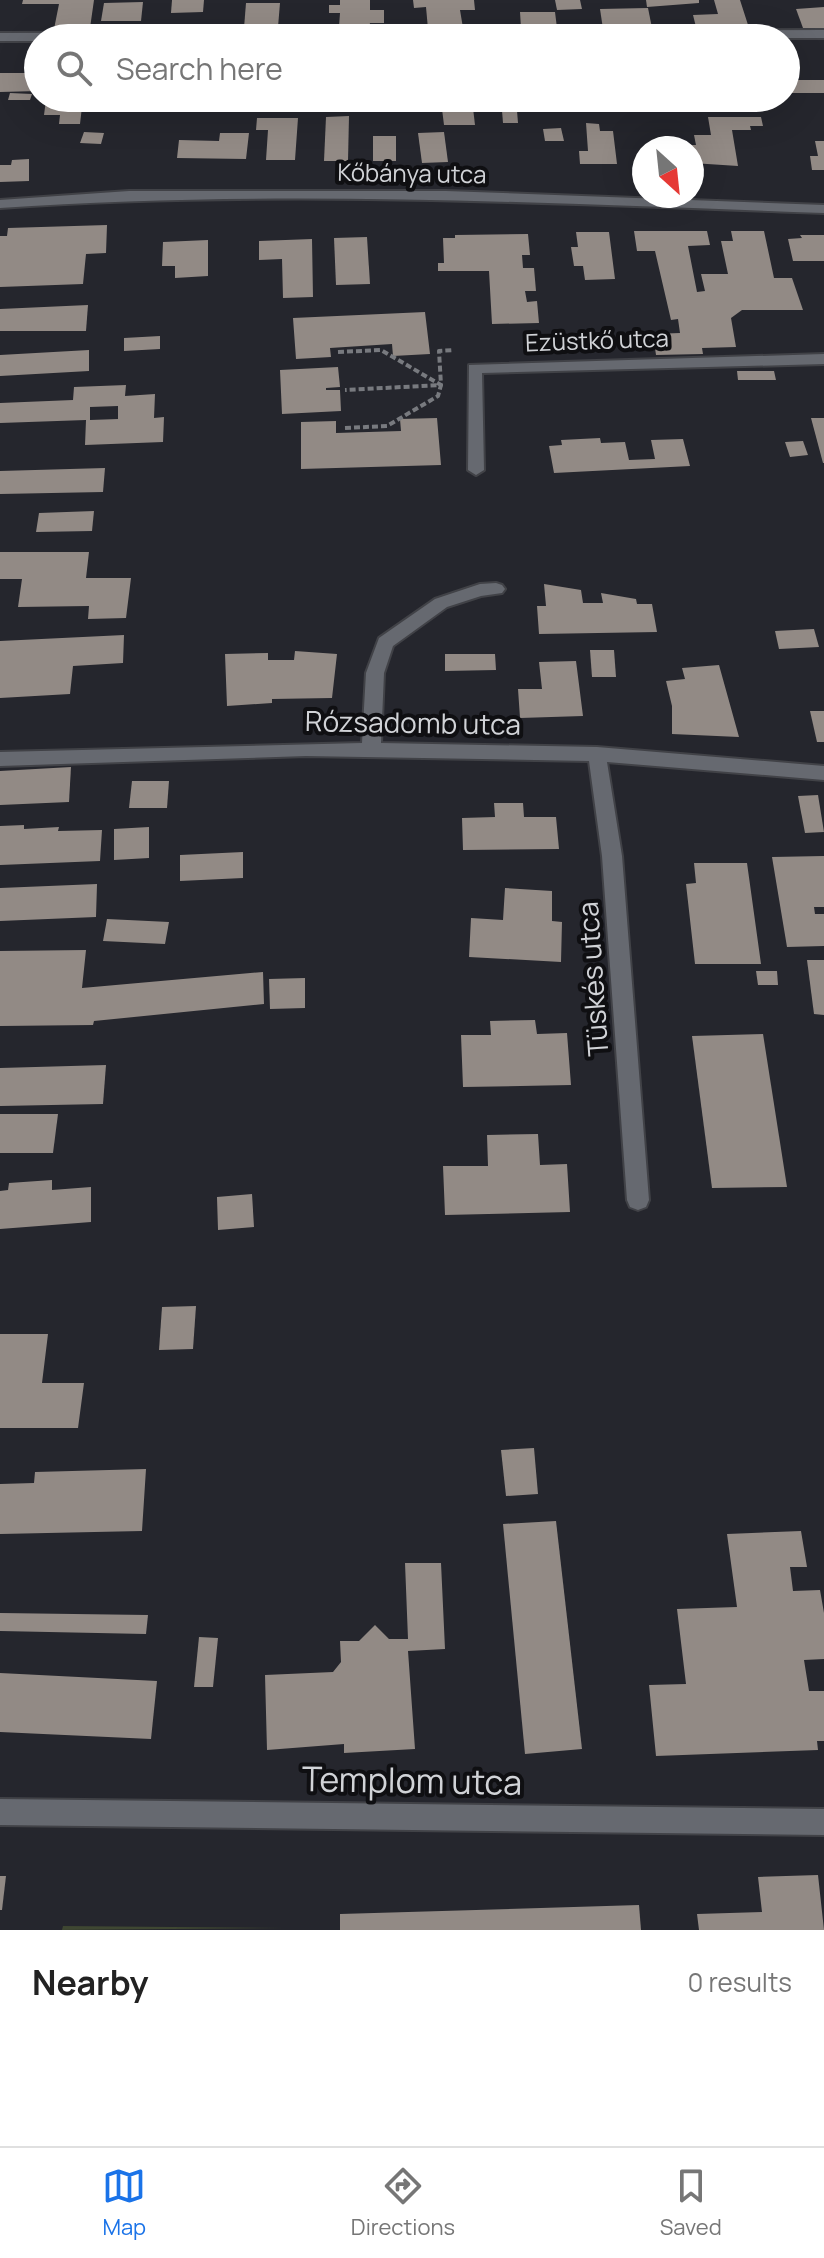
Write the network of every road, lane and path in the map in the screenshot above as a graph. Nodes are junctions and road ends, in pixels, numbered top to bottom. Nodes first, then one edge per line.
1 (800, 34) edge
2 (824, 34) edge
3 (0, 37) edge
4 (24, 37) edge
5 (0, 204) edge
6 (824, 209) edge
7 (463, 350) dead end
8 (338, 352) dead end
9 (824, 359) edge
10 (441, 385) junction
11 (345, 390) dead end
12 (345, 428) dead end
13 (476, 470) dead end
14 (496, 589) dead end
15 (371, 751) junction
16 (597, 754) junction
17 (0, 759) edge
18 (824, 773) edge
19 (638, 1200) dead end
20 (0, 1812) edge
21 (824, 1822) edge

1 - 2 street
3 - 4 street
5 - 6 street, Kőbánya utca
7 - 10 path
8 - 10 path
9 - 13 street, Ezüstkő utca
10 - 11 path
10 - 12 path
14 - 15 street
15 - 16 street, Rózsadomb utca
15 - 17 street, Rózsadomb utca
16 - 18 street, Rózsadomb utca
16 - 19 street, Tüskés utca
20 - 21 street, Templom utca

